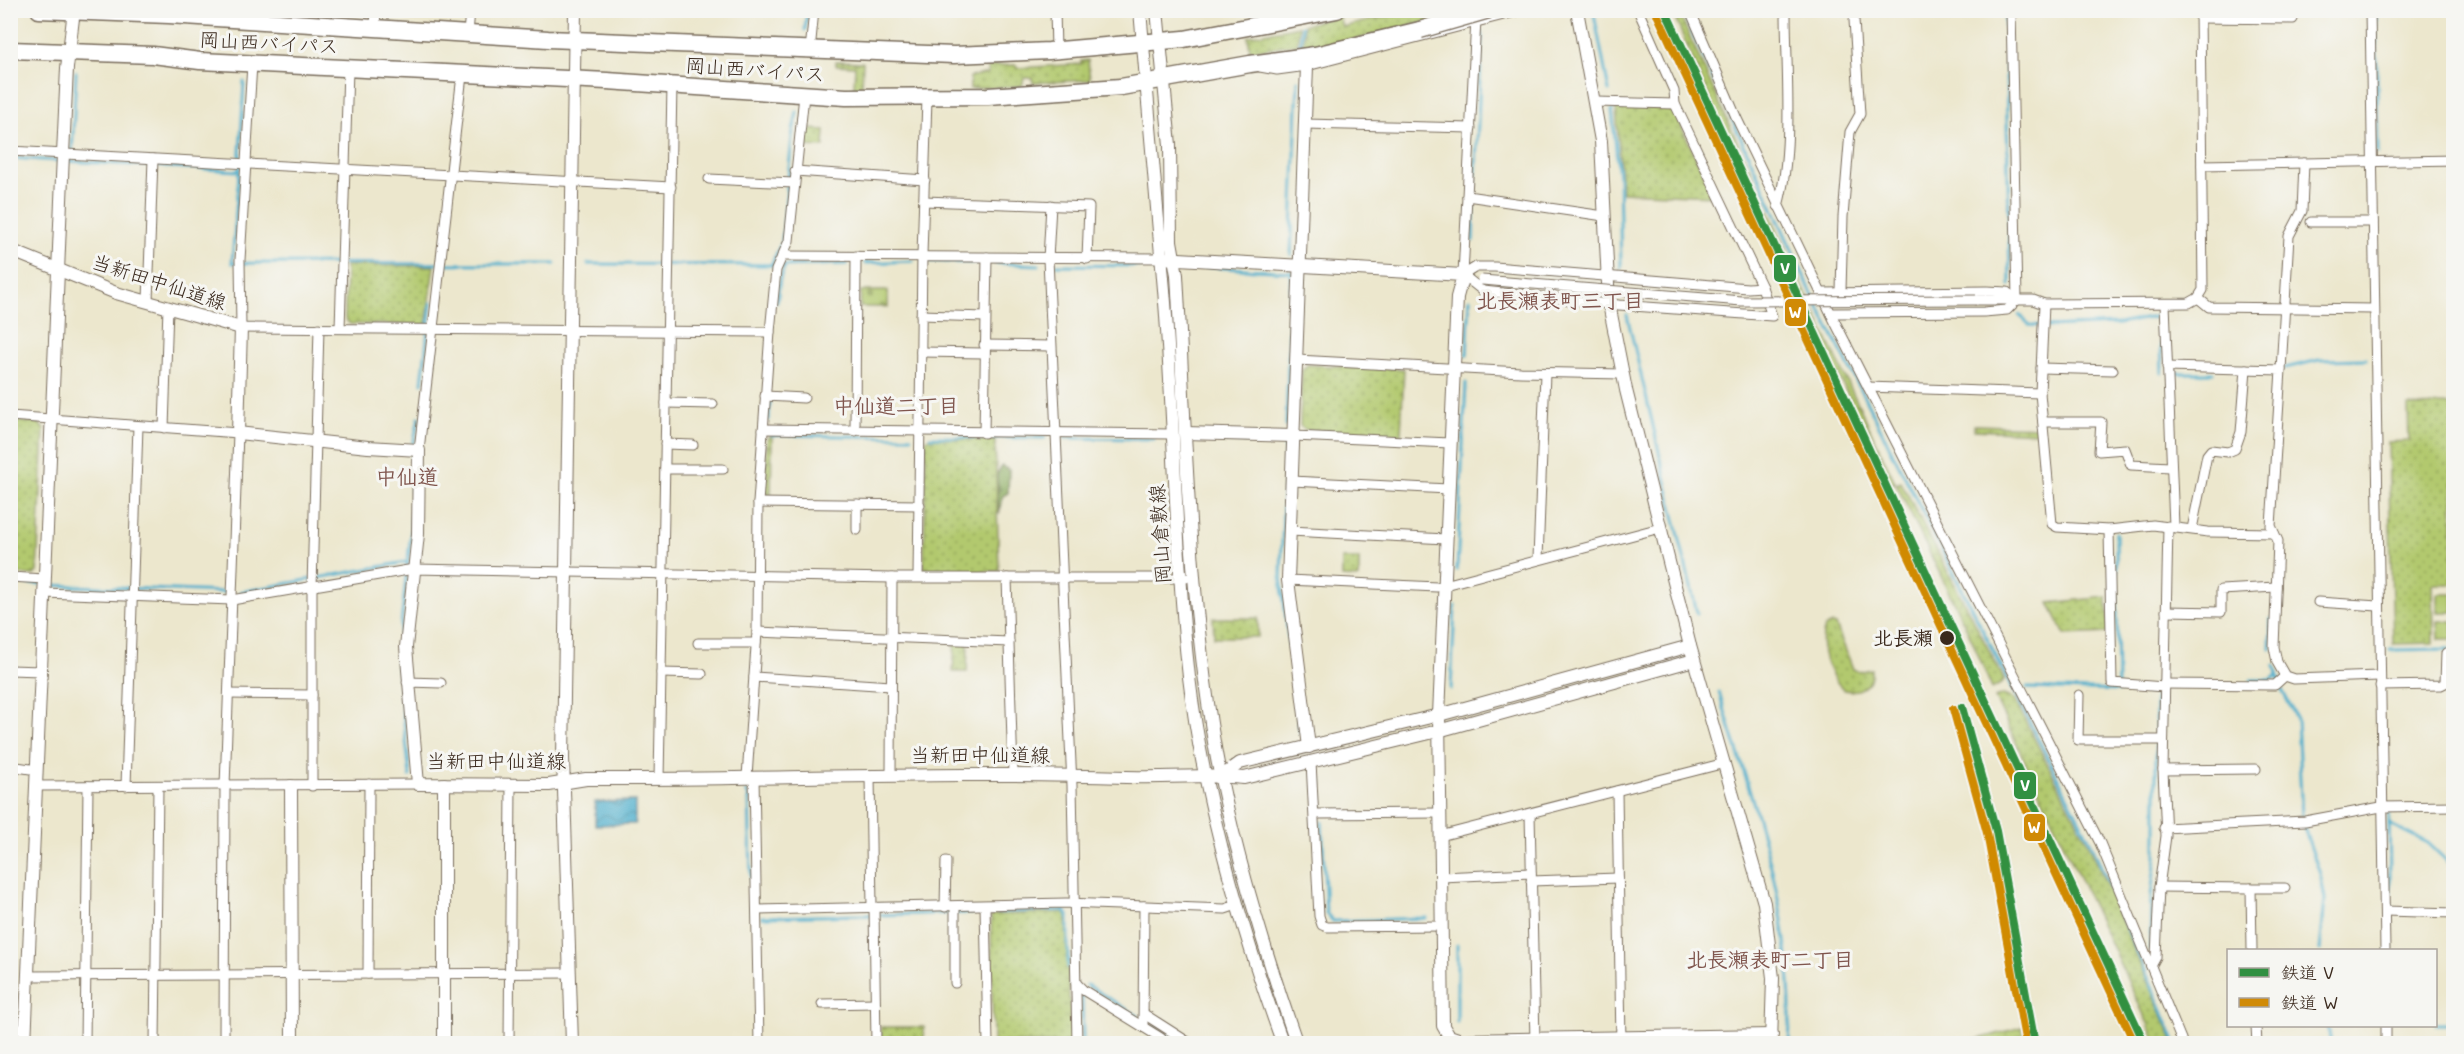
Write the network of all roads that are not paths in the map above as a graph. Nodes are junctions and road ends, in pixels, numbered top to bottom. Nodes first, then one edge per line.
1 (39, 10) edge
2 (376, 10) edge
3 (470, 10) edge
4 (575, 10) edge
5 (814, 10) edge
6 (1055, 10) edge
7 (1140, 10) edge
8 (1157, 10) edge
9 (1291, 10) edge
10 (1337, 10) edge
11 (1477, 10) edge
12 (1489, 10) edge
13 (1523, 10) edge
14 (1638, 10) edge
15 (1690, 10) edge
16 (1786, 10) edge
17 (2011, 10) edge
18 (2370, 10) edge
19 (74, 11) edge
20 (1579, 11) edge
21 (169, 13) edge
22 (2200, 14) edge
23 (255, 15) edge
24 (2293, 19) dead end
25 (1854, 20) dead end
26 (1475, 24) junction
27 (375, 28) junction
28 (1230, 32) junction
29 (468, 34) junction
30 (575, 39) junction
31 (1161, 41) junction
32 (1142, 43) junction
33 (10, 50) edge
34 (1056, 50) junction
35 (810, 51) junction
36 (69, 52) junction
37 (252, 64) junction
38 (1250, 64) junction
39 (1307, 66) junction
40 (348, 69) junction
41 (462, 75) junction
42 (1164, 79) junction
43 (575, 80) junction
44 (1146, 82) junction
45 (672, 86) junction
46 (804, 94) junction
47 (927, 98) junction
48 (1596, 102) junction
49 (1675, 104) junction
50 (1305, 124) junction
51 (1471, 128) junction
52 (10, 152) edge
53 (66, 157) junction
54 (2454, 160) edge
55 (2372, 162) junction
56 (2304, 163) junction
57 (153, 164) junction
58 (241, 164) junction
59 (2202, 165) junction
60 (344, 170) junction
61 (795, 171) junction
62 (448, 175) junction
63 (709, 179) dead end
64 (925, 180) junction
65 (573, 182) junction
66 (790, 183) junction
67 (670, 187) junction
68 (1467, 196) junction
69 (924, 201) junction
70 (1051, 206) junction
71 (1778, 206) junction
72 (1604, 216) junction
73 (2311, 222) dead end
74 (2373, 222) junction
75 (10, 250) edge
76 (922, 255) junction
77 (856, 256) junction
78 (987, 257) junction
79 (1161, 258) junction
80 (1174, 258) junction
81 (1048, 259) junction
82 (1087, 260) junction
83 (779, 262) junction
84 (1301, 265) junction
85 (57, 269) junction
86 (1463, 275) junction
87 (1606, 277) junction
88 (1762, 287) junction
89 (1841, 291) junction
90 (1822, 293) junction
91 (2198, 298) junction
92 (2017, 300) junction
93 (148, 301) junction
94 (1609, 304) junction
95 (2044, 304) junction
96 (2165, 304) junction
97 (168, 307) junction
98 (2286, 308) junction
99 (2374, 309) junction
100 (1832, 313) junction
101 (921, 315) junction
102 (985, 317) junction
103 (241, 328) junction
104 (319, 328) junction
105 (340, 328) junction
106 (431, 329) junction
107 (570, 329) junction
108 (667, 331) junction
109 (770, 332) junction
110 (1051, 346) junction
111 (984, 349) junction
112 (921, 352) junction
113 (1298, 360) junction
114 (2167, 367) junction
115 (1455, 368) junction
116 (2042, 368) junction
117 (2246, 369) junction
118 (2113, 370) dead end
119 (2281, 370) junction
120 (1545, 373) junction
121 (1623, 374) junction
122 (1868, 387) junction
123 (2040, 393) junction
124 (769, 396) junction
125 (804, 398) dead end
126 (666, 403) junction
127 (713, 405) dead end
128 (10, 416) edge
129 (50, 418) junction
130 (2043, 422) junction
131 (138, 426) junction
132 (164, 428) junction
133 (763, 429) junction
134 (855, 431) junction
135 (921, 432) junction
136 (238, 433) junction
137 (984, 433) junction
138 (1185, 433) junction
139 (1055, 434) junction
140 (1172, 434) junction
141 (1294, 436) junction
142 (315, 441) junction
143 (1450, 443) junction
144 (665, 444) junction
145 (693, 445) dead end
146 (414, 450) junction
147 (2170, 467) junction
148 (665, 469) junction
149 (723, 469) dead end
150 (1292, 481) junction
151 (1448, 489) junction
152 (758, 503) junction
153 (857, 504) junction
154 (920, 505) junction
155 (2171, 526) junction
156 (1660, 528) junction
157 (2192, 529) junction
158 (856, 530) dead end
159 (2109, 530) junction
160 (1290, 531) junction
161 (2272, 533) junction
162 (1446, 539) junction
163 (1538, 559) junction
164 (409, 569) junction
165 (567, 571) junction
166 (663, 573) junction
167 (756, 575) junction
168 (10, 577) edge
169 (918, 577) junction
170 (892, 578) junction
171 (1007, 578) junction
172 (1062, 578) junction
173 (1188, 578) junction
174 (1288, 580) junction
175 (312, 581) junction
176 (1444, 584) junction
177 (44, 585) junction
178 (2274, 587) junction
179 (130, 590) junction
180 (232, 600) junction
181 (2318, 602) dead end
182 (2378, 606) junction
183 (2166, 611) junction
184 (757, 632) junction
185 (891, 636) junction
186 (1009, 642) junction
187 (698, 643) dead end
188 (756, 643) junction
189 (1690, 646) junction
190 (2446, 653) dead end
191 (1694, 660) junction
192 (10, 670) edge
193 (41, 671) junction
194 (661, 673) junction
195 (702, 674) dead end
196 (754, 677) junction
197 (2280, 680) junction
198 (2379, 681) junction
199 (407, 682) junction
200 (441, 683) dead end
201 (891, 686) junction
202 (2164, 686) junction
203 (229, 694) junction
204 (312, 695) junction
205 (2079, 695) dead end
206 (1438, 715) junction
207 (1438, 731) junction
208 (2158, 740) junction
209 (1309, 747) junction
210 (1311, 762) junction
211 (1725, 763) junction
212 (10, 766) edge
213 (2256, 769) dead end
214 (36, 770) junction
215 (2163, 770) junction
216 (1013, 774) junction
217 (891, 775) junction
218 (1071, 775) junction
219 (870, 776) junction
220 (1222, 776) junction
221 (751, 777) junction
222 (1207, 777) junction
223 (659, 779) junction
224 (564, 783) junction
225 (369, 784) junction
226 (418, 784) junction
227 (444, 784) junction
228 (511, 784) junction
229 (36, 786) junction
230 (88, 786) junction
231 (126, 786) junction
232 (158, 786) junction
233 (225, 786) junction
234 (291, 786) junction
235 (312, 786) junction
236 (1617, 791) junction
237 (2454, 806) edge
238 (2381, 807) junction
239 (1439, 813) junction
240 (1315, 814) junction
241 (1530, 814) junction
242 (2164, 828) junction
243 (1440, 836) junction
244 (946, 861) dead end
245 (1441, 876) junction
246 (1531, 877) junction
247 (1618, 878) junction
248 (2159, 887) junction
249 (2251, 888) junction
250 (2285, 888) dead end
251 (1074, 904) junction
252 (1238, 905) junction
253 (985, 906) junction
254 (1144, 906) junction
255 (757, 910) junction
256 (953, 910) junction
257 (873, 911) junction
258 (2388, 911) junction
259 (2454, 913) edge
260 (1442, 926) junction
261 (2252, 949) edge
262 (2385, 949) edge
263 (2151, 966) junction
264 (570, 973) junction
265 (368, 974) junction
266 (444, 974) junction
267 (509, 975) junction
268 (28, 976) junction
269 (85, 976) junction
270 (154, 976) junction
271 (224, 976) junction
272 (292, 976) junction
273 (955, 983) dead end
274 (1076, 983) junction
275 (875, 1003) junction
276 (822, 1004) dead end
277 (1144, 1014) junction
278 (1143, 1026) junction
279 (2256, 1027) edge
280 (2386, 1027) edge
281 (10, 1029) edge
282 (25, 1029) junction
283 (1772, 1039) edge
284 (1447, 1040) edge
285 (1668, 1040) edge
286 (1535, 1041) edge
287 (1621, 1041) edge
288 (25, 1044) edge
289 (85, 1044) edge
290 (155, 1044) edge
291 (224, 1044) edge
292 (292, 1044) edge
293 (444, 1044) edge
294 (509, 1044) edge
295 (572, 1044) edge
296 (759, 1044) edge
297 (876, 1044) edge
298 (988, 1044) edge
299 (1077, 1044) edge
300 (1161, 1044) edge
301 (1191, 1044) edge
302 (1283, 1044) edge
303 (1298, 1044) edge
304 (2183, 1044) edge
305 (2257, 1044) edge
306 (2386, 1044) edge

1 - 19 highway, 岡山西バイパス
2 - 27 street
3 - 29 street
4 - 30 street
5 - 35 street
6 - 34 street
7 - 32 street, 岡山倉敷線
8 - 31 street, 岡山倉敷線
9 - 28 street
10 - 28 highway, 岡山西バイパス
11 - 26 street
12 - 38 highway, 岡山西バイパス, bridge
13 - 26 street
14 - 49 street
15 - 71 street
16 - 71 street
17 - 92 street
18 - 55 street
19 - 21 highway, 岡山西バイパス
19 - 36 street
20 - 48 street
21 - 23 highway, 岡山西バイパス
22 - 24 street
22 - 59 street
23 - 27 highway, 岡山西バイパス
25 - 89 street
26 - 39 street
26 - 51 street
27 - 29 highway, 岡山西バイパス
28 - 31 highway, 岡山西バイパス
29 - 30 highway, 岡山西バイパス
30 - 35 highway, 岡山西バイパス
30 - 43 street
31 - 32 highway, 岡山西バイパス
31 - 42 street, 岡山倉敷線
32 - 34 highway, 岡山西バイパス
32 - 44 street, 岡山倉敷線
33 - 36 highway, 岡山西バイパス
34 - 35 highway, 岡山西バイパス
36 - 37 highway, 岡山西バイパス
36 - 53 street
37 - 40 highway, 岡山西バイパス
37 - 58 street
38 - 39 street
38 - 42 highway, 岡山西バイパス
39 - 50 street
40 - 41 highway, 岡山西バイパス
40 - 60 street
41 - 43 highway, 岡山西バイパス
41 - 62 street
42 - 44 highway, 岡山西バイパス
42 - 80 street, 岡山倉敷線
43 - 45 highway, 岡山西バイパス
43 - 65 street
44 - 47 highway, 岡山西バイパス
44 - 79 street, 岡山倉敷線
45 - 46 highway, 岡山西バイパス
45 - 67 street
46 - 47 highway, 岡山西バイパス
46 - 61 street
47 - 64 street
48 - 49 street
48 - 72 street
49 - 88 street
50 - 51 street
50 - 84 street
51 - 68 street
52 - 53 street
53 - 57 street
53 - 85 street
54 - 55 street
55 - 56 street
55 - 74 street
56 - 59 street
56 - 98 street
57 - 58 street
57 - 93 street
58 - 60 street
58 - 103 street
59 - 91 street
60 - 62 street
60 - 105 street
61 - 64 street
61 - 66 street
62 - 65 street
62 - 106 street
63 - 66 street
64 - 69 street
65 - 67 street
65 - 107 street
66 - 83 street
67 - 108 street
68 - 72 street
68 - 86 street
69 - 70 street
69 - 76 street
70 - 81 street
70 - 82 street
71 - 90 street
72 - 87 street
73 - 74 street
74 - 99 street
75 - 85 street, 当新田中仙道線
76 - 77 street
76 - 78 street
76 - 101 street
77 - 83 street
77 - 134 street
78 - 81 street
78 - 102 street
79 - 80 street
79 - 82 street
79 - 140 street, 岡山倉敷線
80 - 84 street
80 - 138 street, 岡山倉敷線
81 - 82 street
81 - 110 street
83 - 109 street
84 - 86 street
84 - 113 street
85 - 93 street, 当新田中仙道線
85 - 129 street
86 - 87 street
86 - 92 street, bridge
86 - 94 street
86 - 115 street
87 - 88 street
87 - 94 street
88 - 94 street
89 - 90 street
89 - 92 street
90 - 100 street
91 - 96 street
91 - 98 street
92 - 95 street
92 - 100 street
93 - 97 street, 当新田中仙道線
94 - 121 street
95 - 96 street
95 - 116 street
96 - 114 street
97 - 103 street, 当新田中仙道線
97 - 132 street
98 - 99 street
98 - 119 street
99 - 182 street
100 - 122 street
101 - 102 street
101 - 112 street
102 - 111 street
103 - 104 street
103 - 136 street, 当新田中仙道線
104 - 105 street
104 - 142 street
105 - 106 street
106 - 107 street
106 - 146 street
107 - 108 street
107 - 165 street
108 - 109 street
108 - 126 street
109 - 124 street
110 - 111 street
110 - 139 street
111 - 112 street
111 - 137 street
112 - 135 street
113 - 115 street
113 - 141 street
114 - 117 street
114 - 147 street
115 - 120 street
115 - 143 street
116 - 118 street
116 - 123 street
117 - 119 street
117 - 157 street
119 - 161 street
120 - 121 street
120 - 163 street
121 - 156 street
122 - 123 street
122 - 263 street
123 - 130 street
124 - 125 street
124 - 133 street
126 - 127 street
126 - 144 street
128 - 129 street
129 - 131 street
129 - 177 street
130 - 147 street
130 - 159 street
131 - 132 street
131 - 179 street
132 - 136 street
133 - 134 street
133 - 152 street
134 - 135 street
135 - 137 street
135 - 154 street
136 - 142 street
136 - 180 street
137 - 139 street
138 - 141 street
138 - 173 street, 岡山倉敷線
139 - 140 street
139 - 172 street
140 - 173 street, 岡山倉敷線
141 - 143 street
141 - 150 street
142 - 146 street
142 - 175 street
143 - 151 street
144 - 145 street
144 - 148 street
146 - 164 street, 当新田中仙道線
147 - 155 street
148 - 149 street
148 - 166 street
150 - 151 street
150 - 160 street
151 - 162 street
152 - 153 street
152 - 167 street
153 - 154 street
153 - 158 street
154 - 169 street
155 - 157 street
155 - 159 street
155 - 183 street
156 - 163 street
156 - 189 street
157 - 161 street
159 - 202 street
160 - 162 street
160 - 174 street
161 - 178 street
162 - 176 street
163 - 176 street
164 - 165 street
164 - 175 street
164 - 199 street, 当新田中仙道線
165 - 166 street
165 - 224 street
166 - 167 street
166 - 194 street
167 - 170 street
167 - 184 street
168 - 177 street
169 - 170 street
169 - 171 street
170 - 185 street
171 - 172 street
171 - 186 street
172 - 173 street
172 - 218 street
173 - 220 street, 岡山倉敷線
173 - 222 street, 岡山倉敷線
174 - 176 street
174 - 209 street
175 - 180 street
175 - 204 street
176 - 206 street
177 - 179 street
177 - 193 street
178 - 183 street
178 - 197 street
179 - 180 street
179 - 231 street
180 - 203 street
181 - 182 street
182 - 198 street
183 - 202 street
184 - 185 street
184 - 188 street
185 - 186 street
185 - 201 street
186 - 216 street
187 - 188 street
188 - 196 street
189 - 191 street
189 - 206 street
190 - 198 street
191 - 207 street, 当新田中仙道線
191 - 211 street
192 - 193 street
193 - 214 street
194 - 195 street
194 - 223 street
196 - 201 street
196 - 221 street
197 - 198 street
197 - 202 street
198 - 238 street
199 - 200 street
199 - 226 street, 当新田中仙道線
201 - 217 street
202 - 208 street
203 - 204 street
203 - 233 street
204 - 235 street
205 - 208 street
206 - 207 street
206 - 209 street
207 - 210 street, 当新田中仙道線
207 - 239 street
208 - 215 street
209 - 220 street
210 - 220 street, 当新田中仙道線
210 - 240 street
211 - 236 street
211 - 283 street
212 - 214 street
213 - 215 street
214 - 229 street
215 - 242 street
216 - 217 street, 当新田中仙道線
216 - 218 street, 当新田中仙道線
217 - 219 street, 当新田中仙道線
218 - 222 street, 当新田中仙道線
218 - 251 street
219 - 221 street, 当新田中仙道線
219 - 257 street
220 - 222 street, 当新田中仙道線
220 - 303 street, 岡山倉敷線
221 - 223 street, 当新田中仙道線
221 - 255 street
222 - 252 street, 岡山倉敷線
223 - 224 street, 当新田中仙道線
224 - 228 street, 当新田中仙道線
224 - 264 street
225 - 226 street
225 - 235 street
225 - 265 street
226 - 227 street, 当新田中仙道線
227 - 228 street, 当新田中仙道線
227 - 266 street
228 - 267 street
229 - 230 street
229 - 268 street
230 - 231 street
230 - 269 street
231 - 232 street
232 - 233 street
232 - 270 street
233 - 234 street
233 - 271 street
234 - 235 street
234 - 272 street
236 - 241 street
236 - 247 street
237 - 238 street
238 - 242 street
238 - 258 street
239 - 240 street
239 - 243 street
240 - 260 street
241 - 243 street
241 - 246 street
242 - 248 street
243 - 245 street
244 - 256 street
245 - 246 street
245 - 260 street
246 - 247 street
246 - 286 street
247 - 287 street
248 - 249 street
248 - 263 street
249 - 250 street
249 - 261 street
251 - 253 street
251 - 254 street
251 - 274 street
252 - 254 street
252 - 302 street, 岡山倉敷線
253 - 256 street
253 - 298 street
254 - 277 street
255 - 257 street
255 - 296 street
256 - 257 street
256 - 273 street
257 - 275 street
258 - 259 street
258 - 262 street
260 - 284 street
263 - 304 street
264 - 267 street
264 - 295 street
265 - 266 street
265 - 272 street
266 - 267 street
266 - 293 street
267 - 294 street
268 - 269 street
268 - 282 street
269 - 270 street
269 - 289 street
270 - 271 street
270 - 290 street
271 - 272 street
271 - 291 street
272 - 292 street
274 - 278 street
274 - 299 street
275 - 276 street
275 - 297 street
277 - 278 street
277 - 301 street
278 - 300 street
279 - 305 street
280 - 306 street
281 - 282 street
282 - 288 street
283 - 285 street
284 - 286 street
285 - 287 street
286 - 287 street

